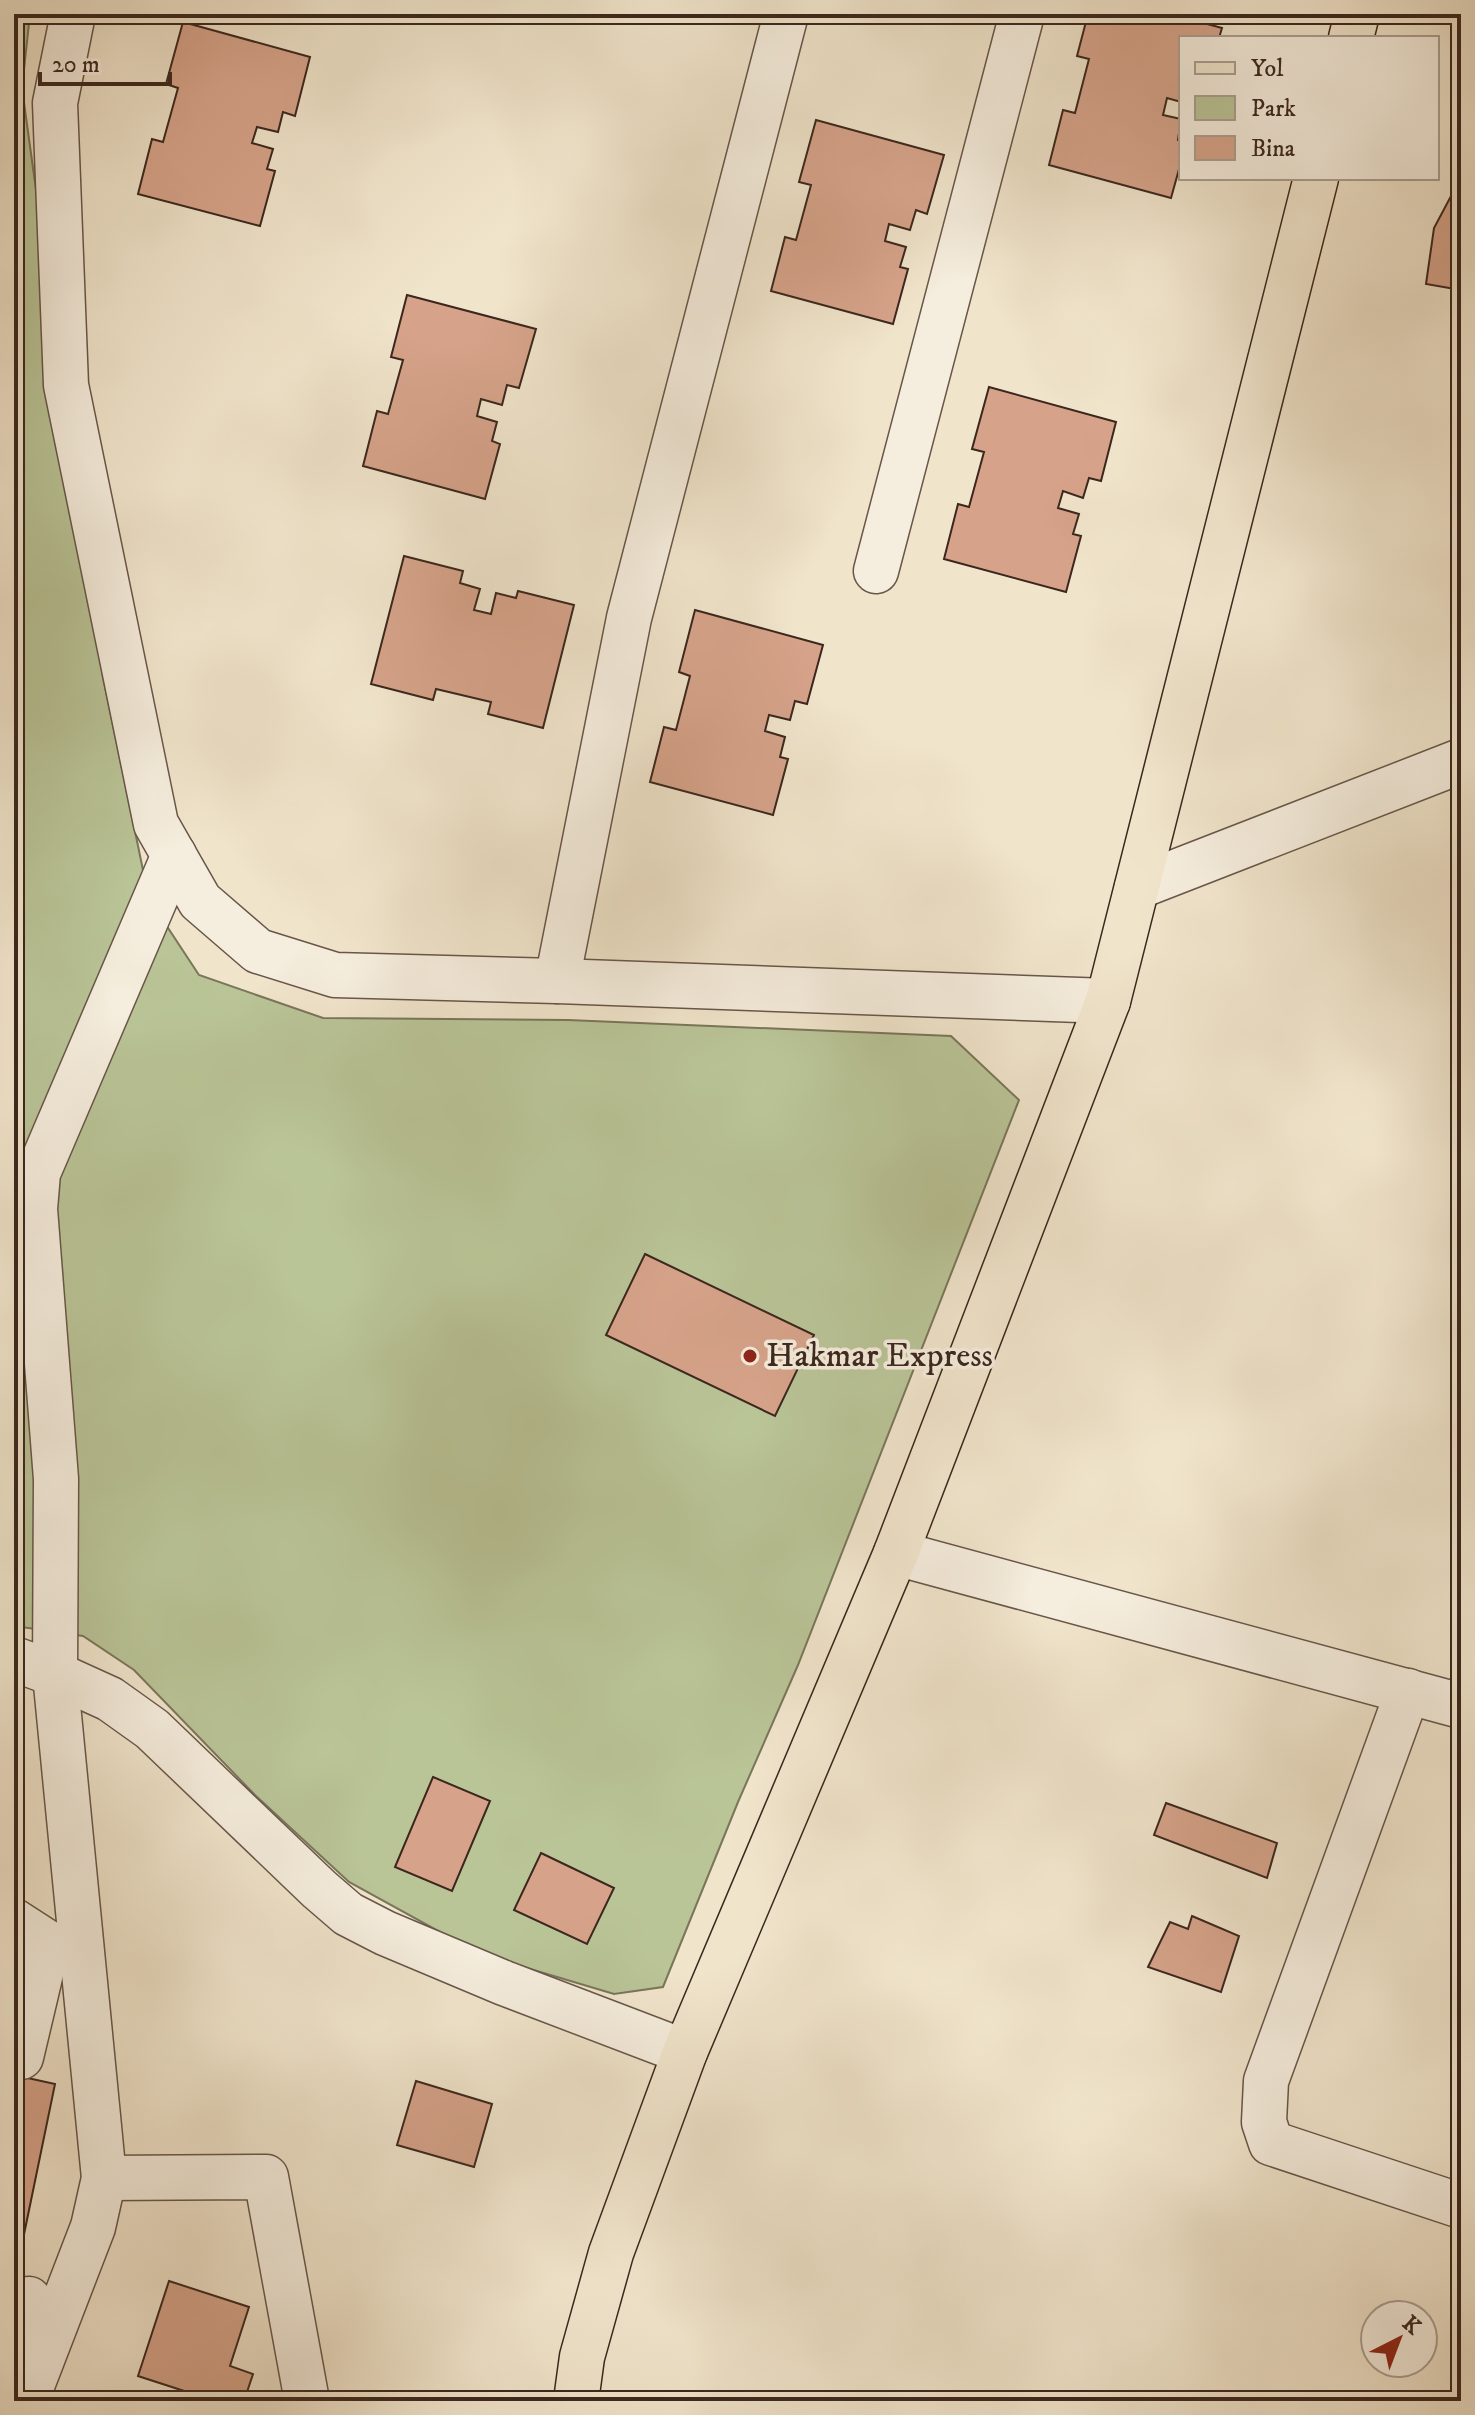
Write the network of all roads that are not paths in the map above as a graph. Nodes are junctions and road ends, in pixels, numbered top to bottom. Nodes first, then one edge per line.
1 (73, 14) edge
2 (786, 14) edge
3 (1022, 14) edge
4 (1357, 14) edge
5 (1352, 36) edge
6 (1315, 180) edge
7 (876, 571) dead end
8 (1461, 761) edge
9 (174, 855) junction
10 (1137, 887) junction
11 (557, 981) junction
12 (1108, 1001) junction
13 (896, 1553) junction
14 (14, 1659) edge
15 (55, 1674) junction
16 (1408, 1691) junction
17 (1461, 1706) edge
18 (14, 1921) edge
19 (685, 2052) junction
20 (14, 2055) edge
21 (104, 2178) junction
22 (1461, 2206) edge
23 (26, 2401) edge
24 (307, 2401) edge
25 (576, 2401) edge

1 - 9 street
2 - 11 street
3 - 7 street
4 - 5 main road
6 - 10 main road
8 - 10 street
9 - 11 street
9 - 15 street
10 - 12 main road
11 - 12 street
12 - 13 main road
13 - 16 street
13 - 19 main road
14 - 15 street
15 - 19 street
15 - 21 street
16 - 17 street
16 - 22 street
18 - 20 street
19 - 25 main road
21 - 23 street
21 - 24 street

